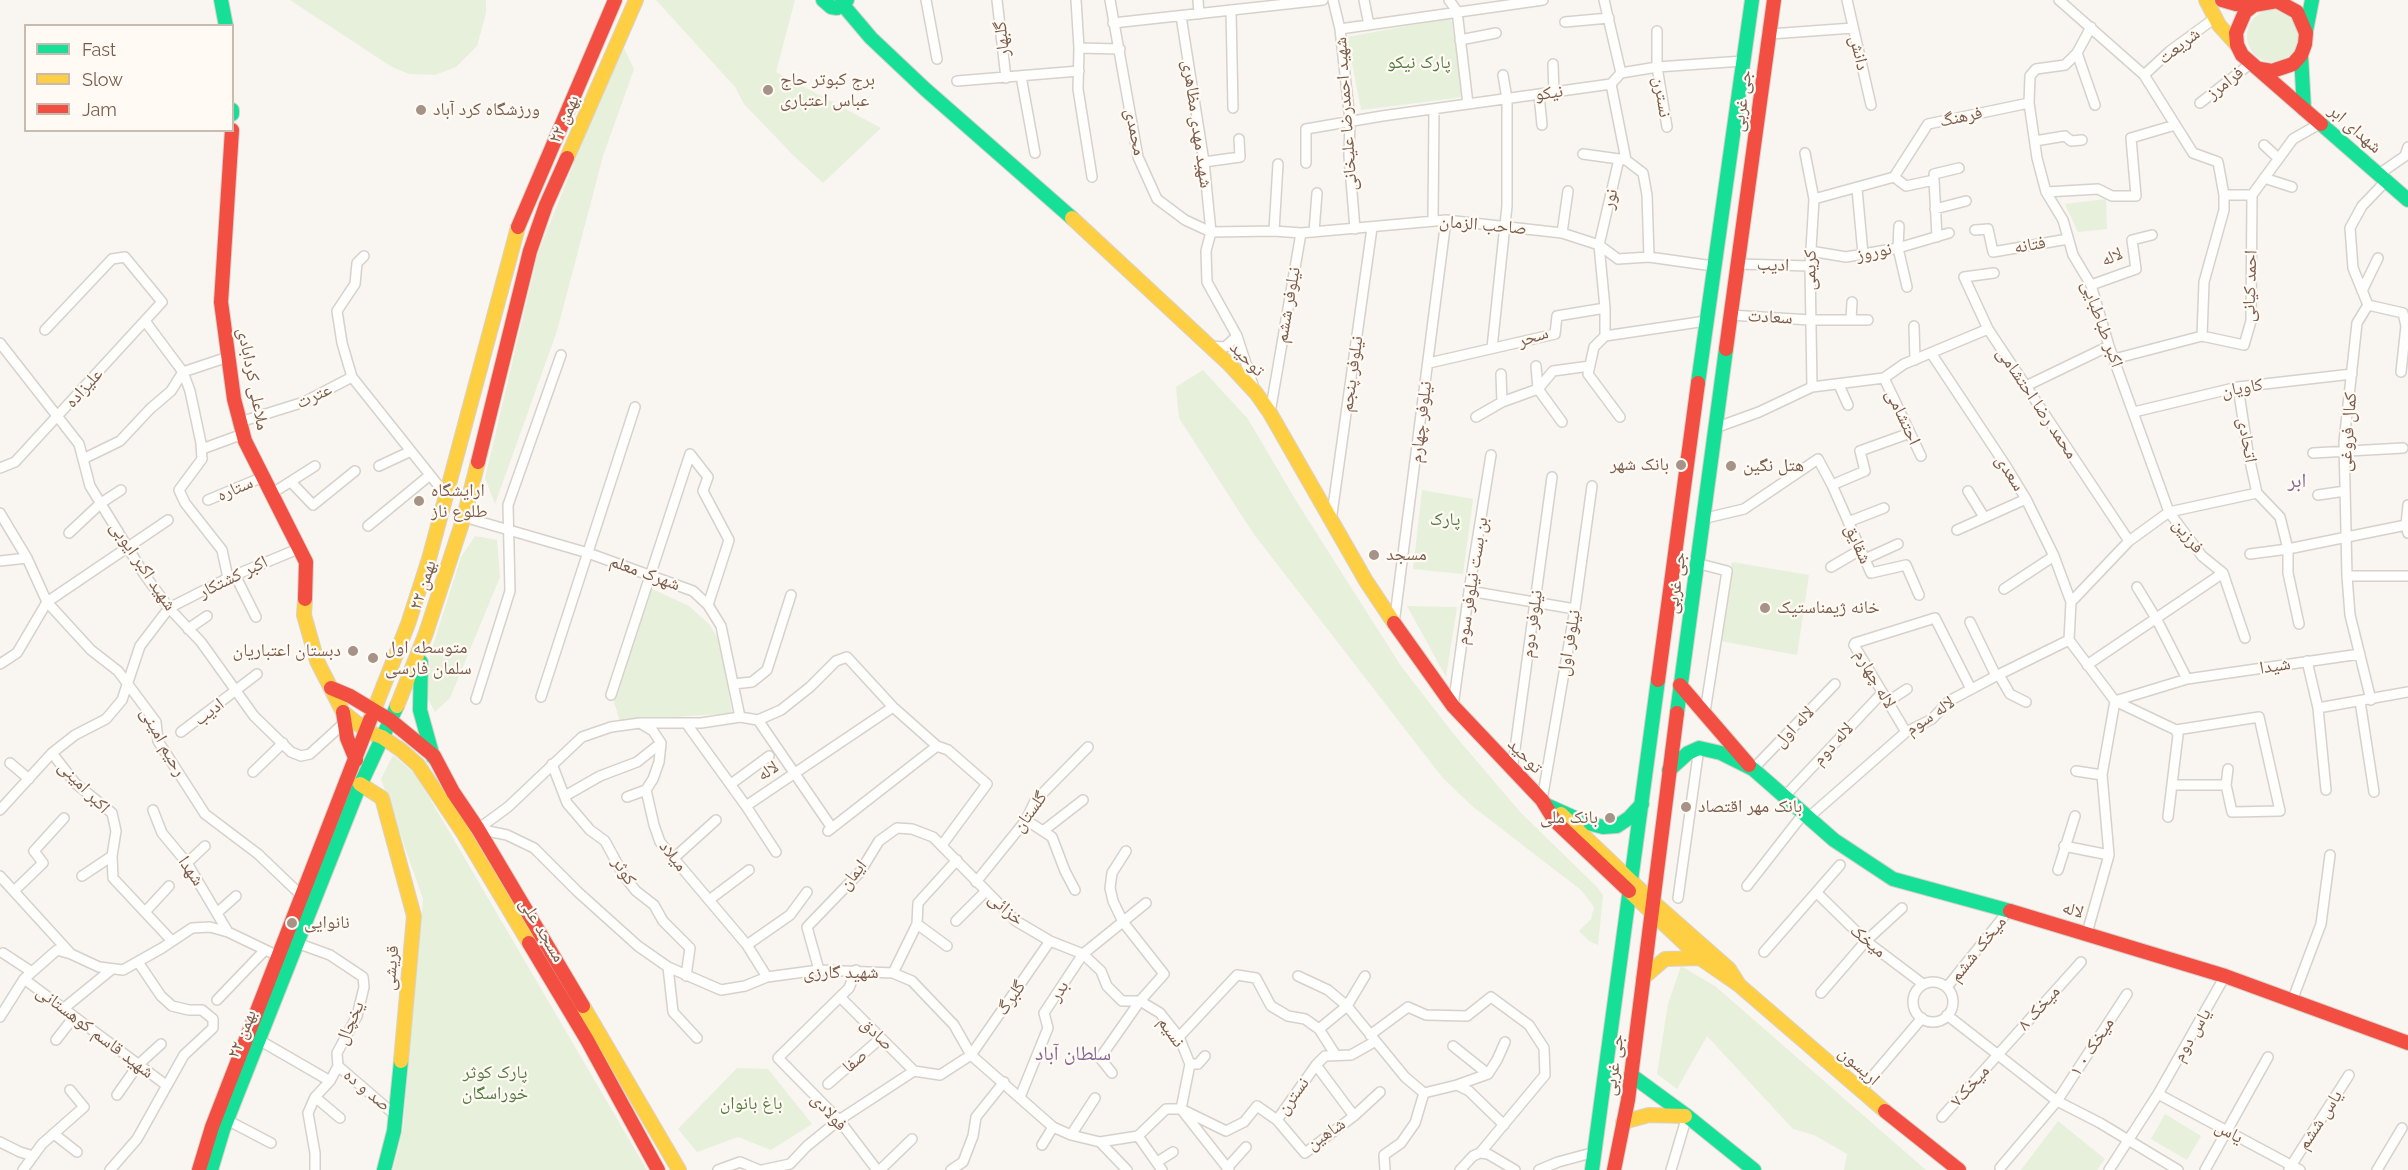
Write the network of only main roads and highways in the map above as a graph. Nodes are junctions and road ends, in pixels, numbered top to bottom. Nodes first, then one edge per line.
1 (221, 0) edge
2 (615, 0) edge
3 (636, 0) edge
4 (823, 0) edge
5 (1752, 0) edge
6 (1774, 0) edge
7 (2206, 0) edge
8 (2222, 0) edge
9 (2312, 0) edge
10 (2278, 1) edge
11 (845, 3) edge
12 (2254, 5) junction
13 (226, 24) edge
14 (2306, 33) junction
15 (2237, 45) junction
16 (2301, 55) junction
17 (2255, 67) junction
18 (2304, 109) junction
19 (231, 132) edge
20 (2408, 200) edge
21 (516, 234) junction
22 (533, 241) junction
23 (426, 633) junction
24 (1680, 685) junction
25 (331, 688) junction
26 (375, 711) junction
27 (344, 718) junction
28 (390, 720) junction
29 (368, 732) junction
30 (382, 737) junction
31 (401, 750) junction
32 (434, 756) junction
33 (356, 760) junction
34 (1752, 769) junction
35 (421, 770) junction
36 (1669, 770) junction
37 (363, 779) junction
38 (1544, 803) junction
39 (1642, 804) junction
40 (1631, 888) junction
41 (1652, 908) junction
42 (1700, 958) junction
43 (1643, 978) junction
44 (1739, 985) junction
45 (599, 1032) junction
46 (586, 1040) junction
47 (2408, 1042) edge
48 (1631, 1074) junction
49 (1687, 1116) junction
50 (1623, 1122) junction
51 (199, 1170) edge
52 (211, 1170) edge
53 (384, 1170) edge
54 (658, 1170) edge
55 (678, 1170) edge
56 (1592, 1170) edge
57 (1614, 1170) edge
58 (1754, 1170) edge
59 (1959, 1170) edge

1 - 13 main road
2 - 21 main road, ۲۲ بهمن
3 - 22 main road, ۲۲ بهمن
4 - 11 main road
5 - 39 main road, جی غربی
6 - 24 main road, جی غربی
7 - 15 main road
8 - 12 main road
9 - 14 main road
10 - 12 main road
10 - 14 main road
11 - 38 main road, توحید
12 - 15 main road
14 - 16 main road
15 - 17 main road
16 - 17 main road
16 - 18 main road
17 - 18 main road, شهدای ابر
18 - 20 main road, شهدای ابر
19 - 25 main road, ملاعلی کردابادی
21 - 22 main road
21 - 26 main road, ۲۲ بهمن
22 - 23 main road, ۲۲ بهمن
23 - 28 main road, ۲۲ بهمن
23 - 32 main road
24 - 34 main road
24 - 36 main road, جی غربی
25 - 26 main road
25 - 27 main road, ملاعلی کردابادی
26 - 28 main road
26 - 29 main road, ۲۲ بهمن
27 - 29 main road
27 - 33 main road
28 - 30 main road, ۲۲ بهمن
28 - 32 main road
29 - 30 main road, مسجد علی
29 - 33 main road, ۲۲ بهمن
30 - 31 main road, مسجد علی
30 - 37 main road, ۲۲ بهمن
31 - 35 main road, مسجد علی
31 - 37 main road
32 - 35 main road
32 - 45 main road, مسجد علی
33 - 51 main road, ۲۲ بهمن
34 - 36 main road
34 - 47 main road, لاله
35 - 46 main road, مسجد علی
36 - 41 main road, جی غربی
37 - 52 main road, ۲۲ بهمن
37 - 53 main road, قریشی
38 - 39 main road
38 - 40 main road, توحید
39 - 40 main road, جی غربی
40 - 41 main road, اریسون
40 - 56 main road, جی غربی
41 - 42 main road, اریسون
41 - 43 main road, جی غربی
41 - 44 main road, اریسون
42 - 43 main road
42 - 44 main road, اریسون
43 - 48 main road, جی غربی
44 - 59 main road, اریسون
45 - 46 main road
45 - 55 main road, مسجد علی
46 - 54 main road, مسجد علی
48 - 49 main road
48 - 50 main road, جی غربی
49 - 50 main road
49 - 58 main road
50 - 57 main road, جی غربی

